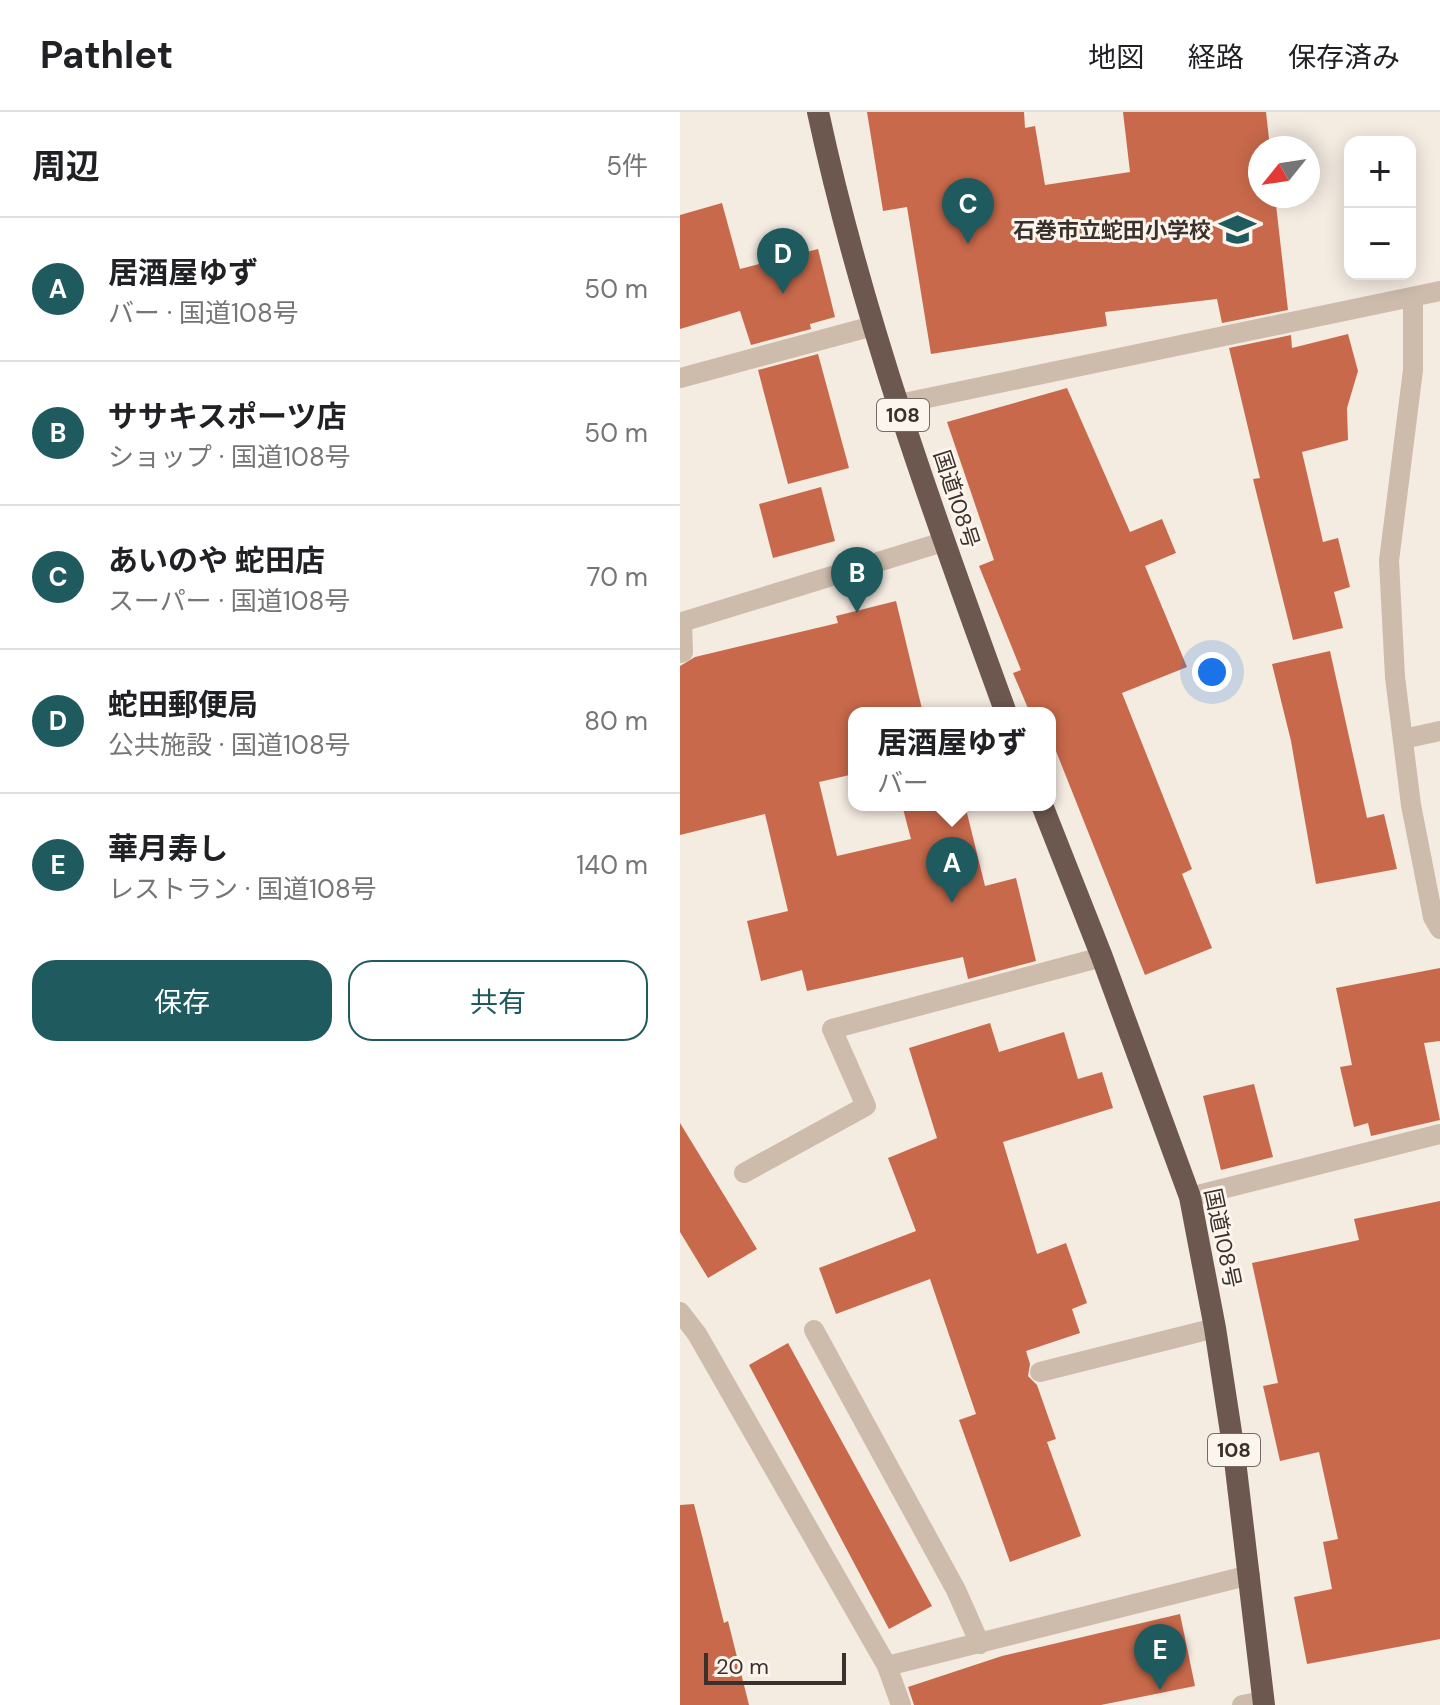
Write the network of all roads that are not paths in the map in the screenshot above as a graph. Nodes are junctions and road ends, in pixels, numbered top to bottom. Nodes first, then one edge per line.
1 (818, 112) edge
2 (1440, 291) edge
3 (1413, 297) junction
4 (873, 326) junction
5 (680, 378) edge
6 (899, 404) junction
7 (943, 542) junction
8 (680, 653) edge
9 (1004, 707) edge
10 (1440, 731) edge
11 (1403, 739) junction
12 (1044, 811) edge
13 (1440, 929) edge
14 (1102, 957) junction
15 (1440, 1134) edge
16 (744, 1173) dead end
17 (1190, 1197) junction
18 (680, 1312) edge
19 (1215, 1328) junction
20 (814, 1330) dead end
21 (688, 1335) edge
22 (1040, 1372) dead end
23 (1250, 1575) junction
24 (980, 1644) junction
25 (887, 1666) junction
26 (1256, 1704) edge
27 (901, 1705) edge

1 - 4 highway, 国道108号 / 108
2 - 3 street
3 - 6 street
3 - 11 street
4 - 5 street
4 - 6 highway, 国道108号 / 108
6 - 7 highway, 国道108号 / 108
7 - 8 street
7 - 9 highway, 国道108号 / 108
10 - 11 street
11 - 13 street
12 - 14 highway, 国道108号 / 108
14 - 16 street
14 - 17 highway, 国道108号 / 108
15 - 17 street
17 - 19 highway, 国道108号 / 108
18 - 21 street
19 - 22 street
19 - 23 highway, 国道108号 / 108
20 - 24 street
21 - 25 street
23 - 24 street
23 - 26 highway, 国道108号 / 108
24 - 25 street
25 - 27 street

